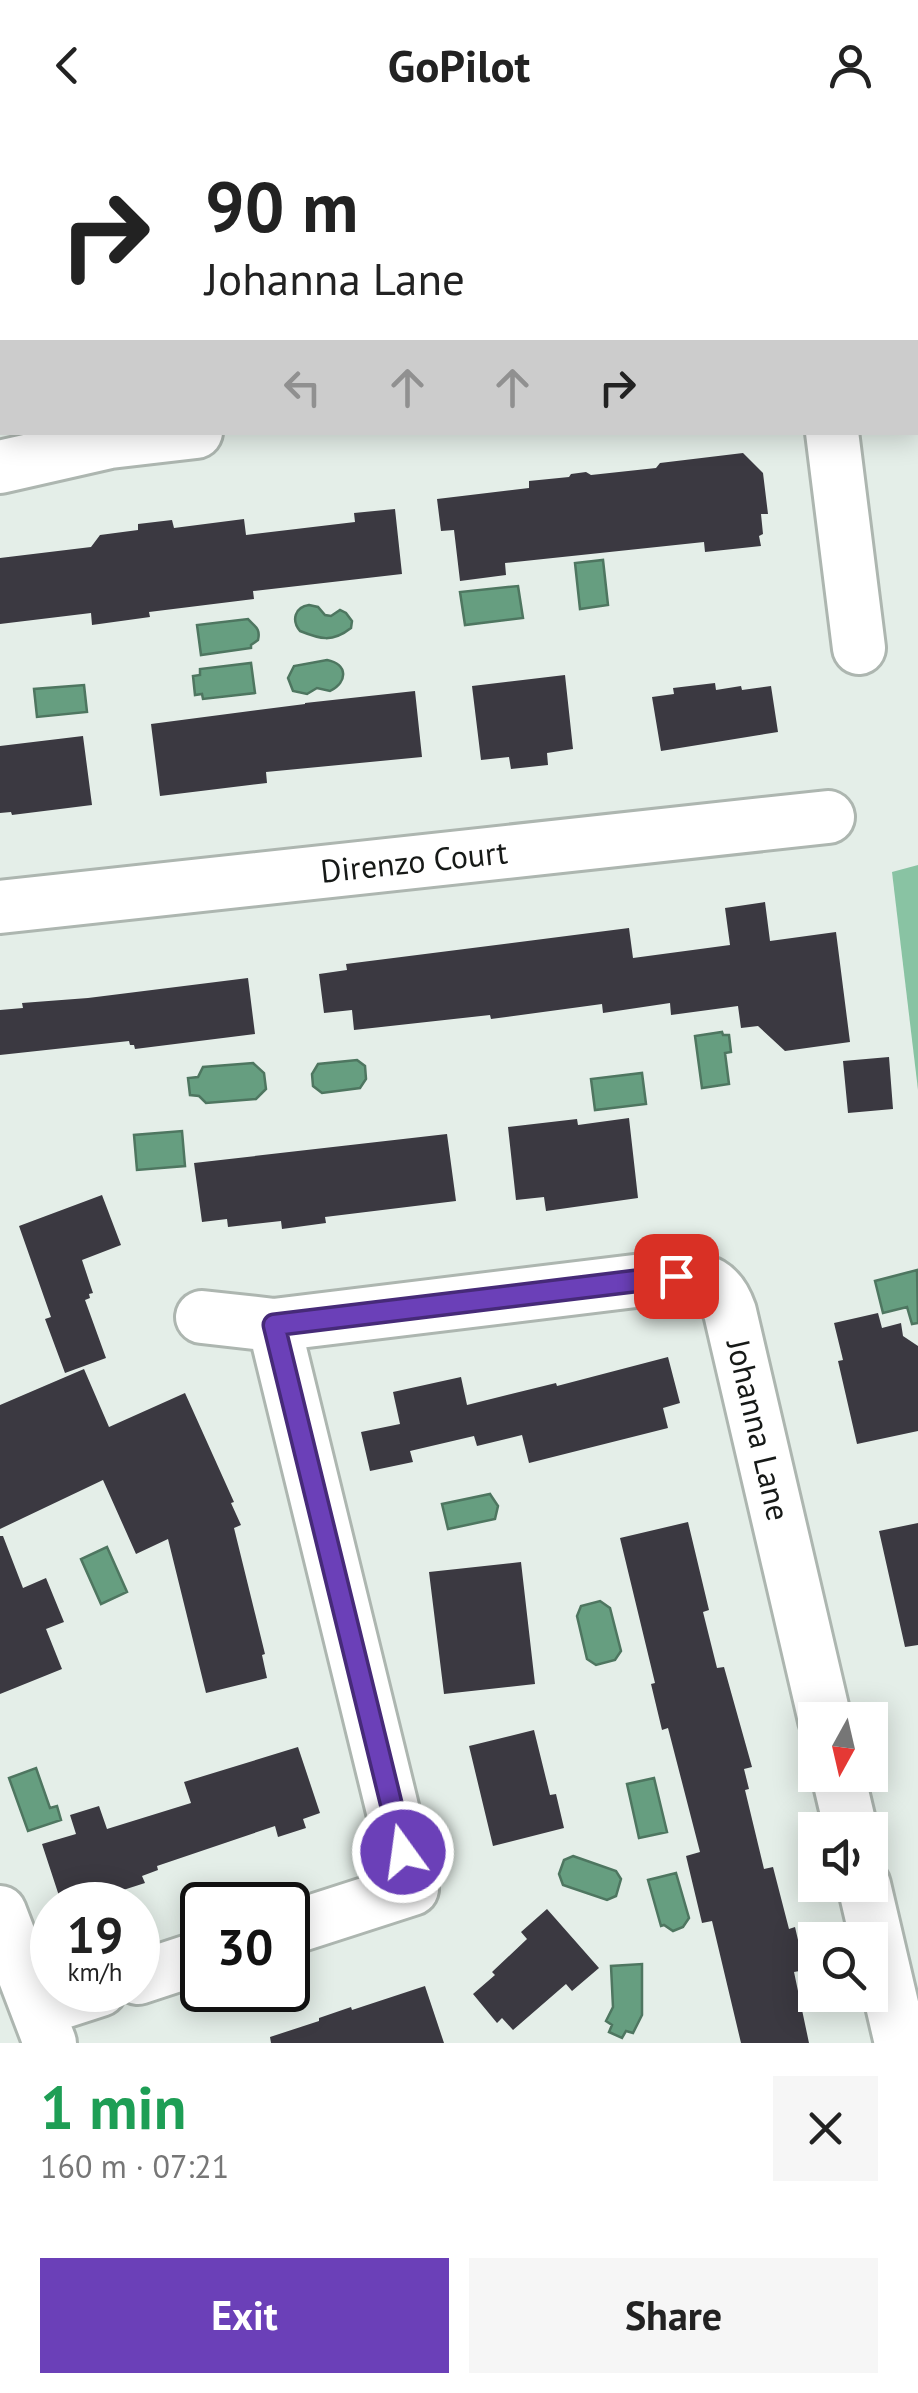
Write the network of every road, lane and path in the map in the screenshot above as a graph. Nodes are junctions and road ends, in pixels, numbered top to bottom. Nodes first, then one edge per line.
1 (170, 435) edge
2 (832, 435) edge
3 (0, 467) edge
4 (859, 648) dead end
5 (828, 817) dead end
6 (0, 907) edge
7 (202, 1317) dead end
8 (274, 1325) junction
9 (822, 1702) edge
10 (868, 1902) edge
11 (0, 1912) edge
12 (310, 1922) edge
13 (66, 2012) edge
14 (44, 2026) edge
15 (901, 2043) edge

1 - 3 street
2 - 4 street
5 - 6 street, Direnzo Court
7 - 8 street, Johanna Lane
8 - 9 street, Johanna Lane
8 - 12 street
10 - 15 street
11 - 14 street
13 - 14 street

